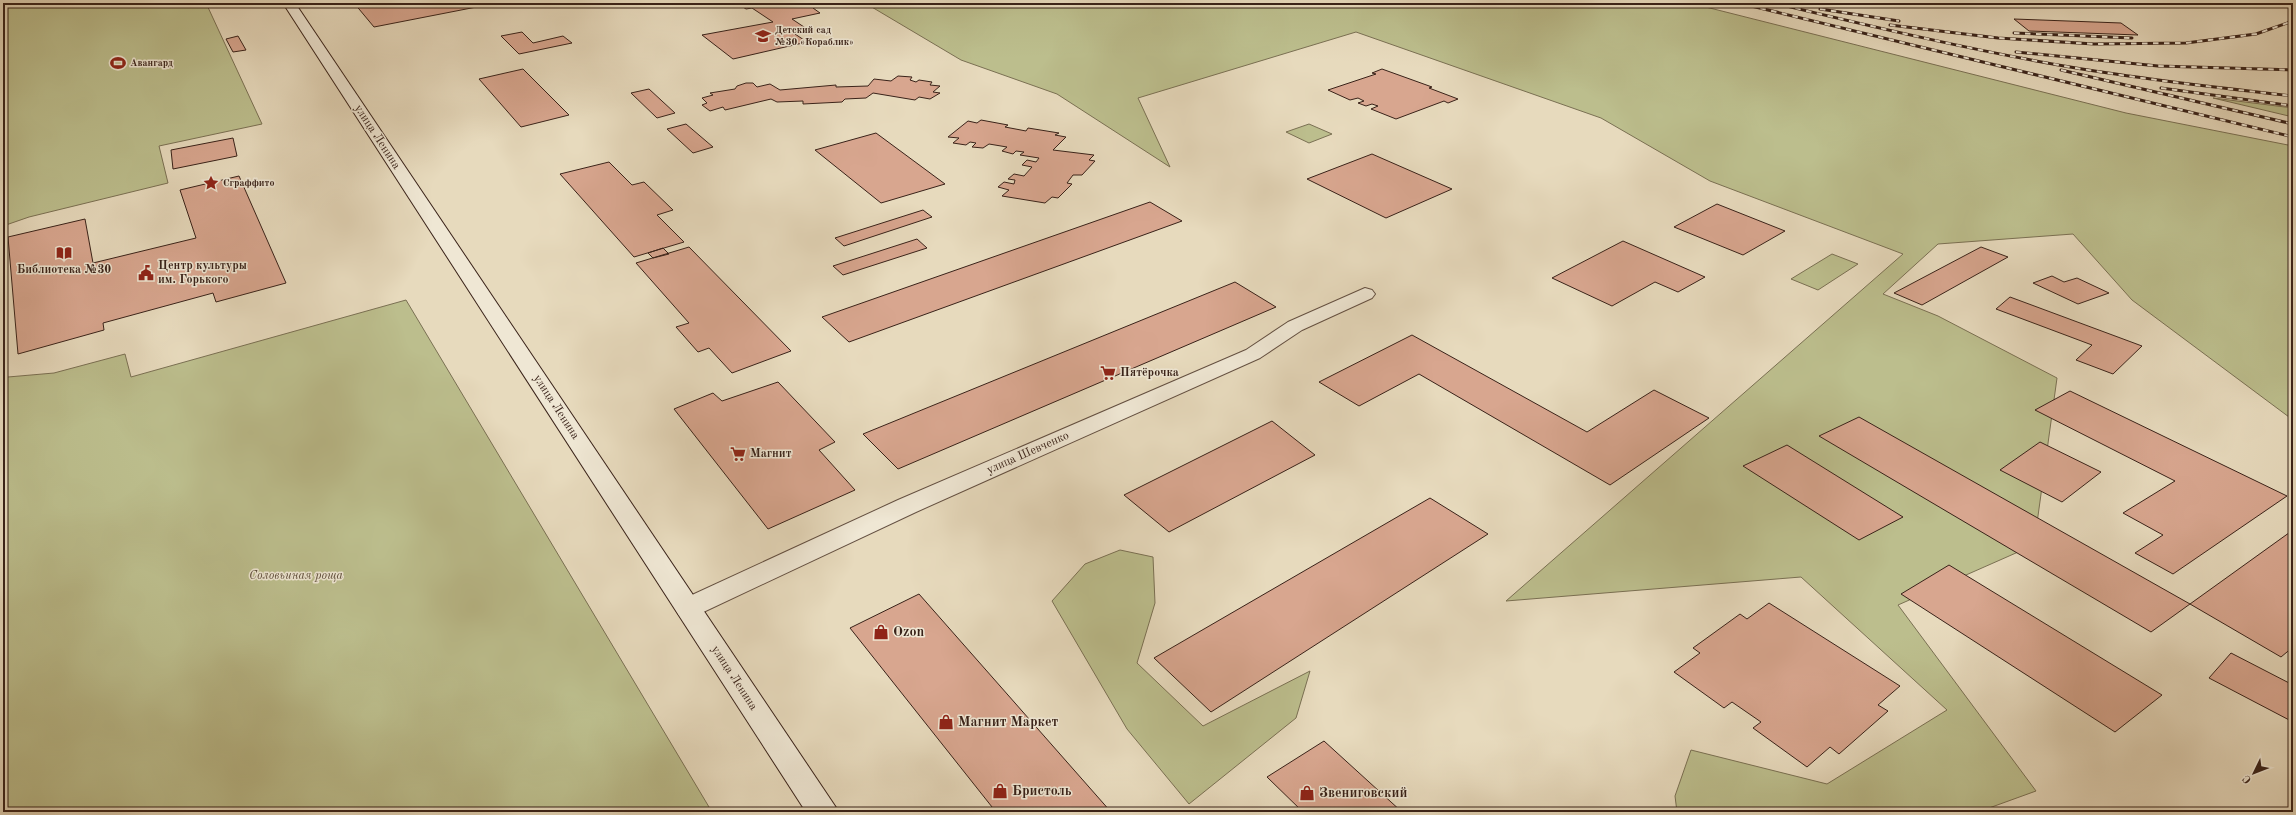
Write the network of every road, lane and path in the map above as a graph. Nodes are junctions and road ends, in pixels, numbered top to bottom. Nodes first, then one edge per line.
1 (289, 3) edge
2 (1365, 294) dead end
3 (688, 608) junction
4 (823, 812) edge

1 - 3 main road, улица Ленина
2 - 3 main road, улица Шевченко
3 - 4 main road, улица Ленина

